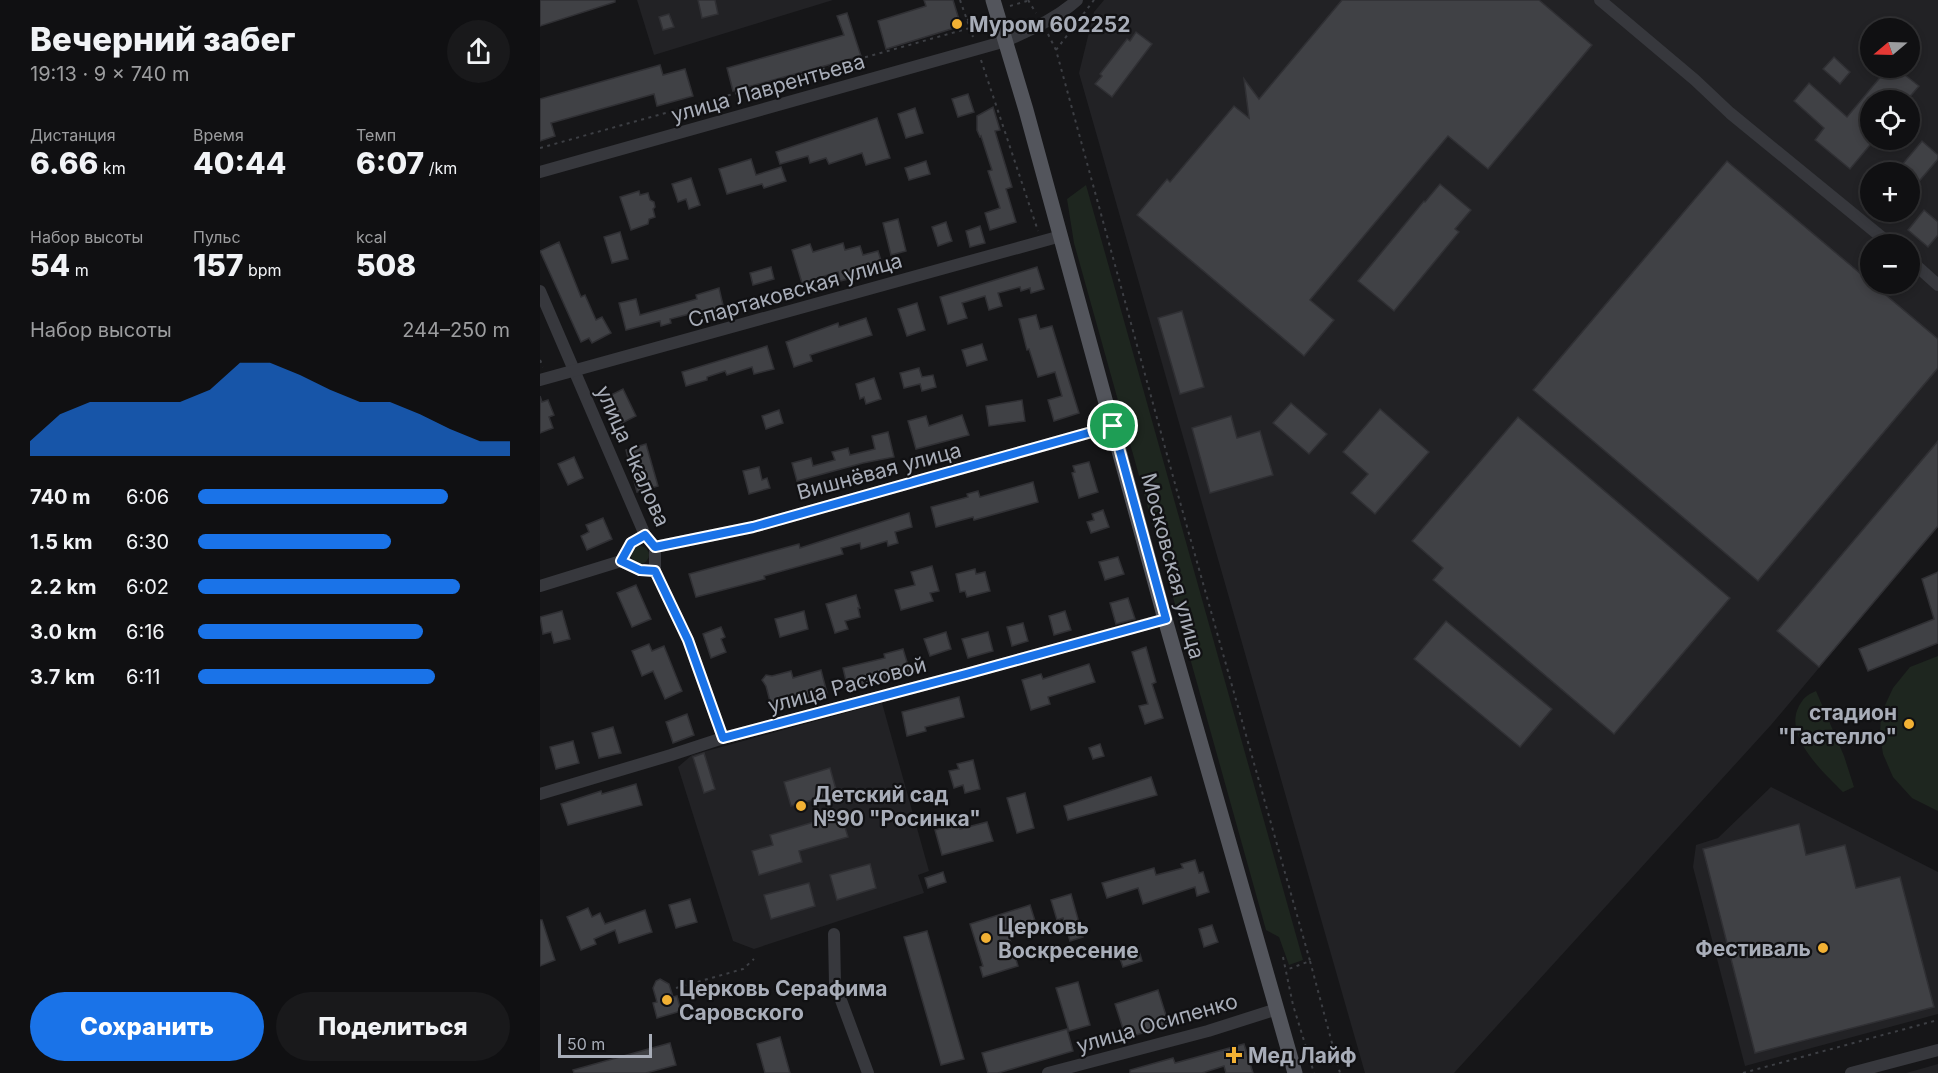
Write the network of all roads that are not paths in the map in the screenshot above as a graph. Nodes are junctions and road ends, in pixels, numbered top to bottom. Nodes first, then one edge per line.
1 (993, 0) edge
2 (1077, 0) edge
3 (1600, 0) edge
4 (1006, 41) junction
5 (540, 172) edge
6 (1878, 234) edge
7 (1061, 236) junction
8 (1920, 269) edge
9 (1938, 285) edge
10 (540, 291) edge
11 (574, 372) junction
12 (540, 380) edge
13 (1113, 426) junction
14 (645, 535) junction
15 (655, 547) junction
16 (621, 561) junction
17 (655, 571) junction
18 (540, 586) edge
19 (1166, 619) junction
20 (723, 738) junction
21 (540, 794) edge
22 (834, 934) dead end
23 (1277, 1009) junction
24 (1938, 1050) edge
25 (868, 1073) edge
26 (1048, 1073) edge
27 (1295, 1073) edge
28 (1851, 1073) edge

1 - 4 main road, Московская улица
2 - 4 street, улица Лаврентьева
3 - 6 street
4 - 5 street, улица Лаврентьева
4 - 7 main road, Московская улица
7 - 11 street, Спартаковская улица
7 - 13 main road, Московская улица
8 - 9 street
10 - 11 street, улица Чкалова
11 - 12 street, Спартаковская улица
11 - 14 street, улица Чкалова
13 - 15 street, Вишнёвая улица
13 - 19 main road, Московская улица
14 - 15 street, улица Чкалова
14 - 16 street
15 - 17 street, улица Чкалова
16 - 17 street
16 - 18 street
17 - 20 street, улица Чкалова
19 - 20 street, улица Расковой
19 - 23 main road, Московская улица
20 - 21 street, улица Расковой
22 - 25 street
23 - 26 street, улица Осипенко
23 - 27 main road, Московская улица
24 - 28 street

